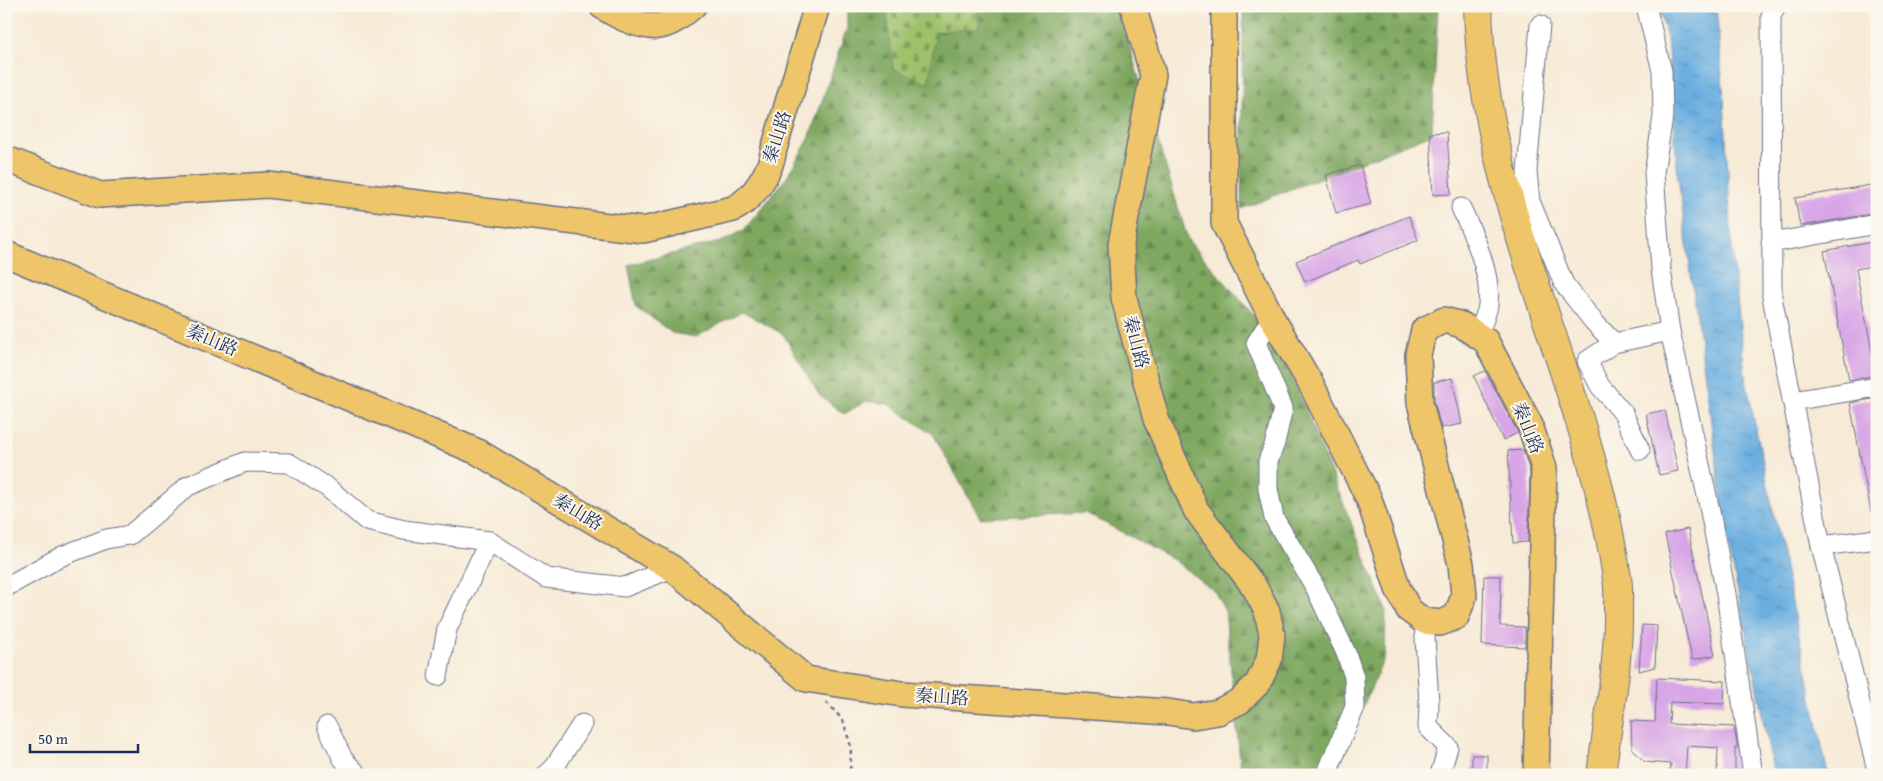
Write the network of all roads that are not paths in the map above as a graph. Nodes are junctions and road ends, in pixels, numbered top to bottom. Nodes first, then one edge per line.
1 (602, 6) edge
2 (694, 6) edge
3 (817, 6) edge
4 (1133, 6) edge
5 (1224, 6) edge
6 (1465, 6) edge
7 (1478, 6) edge
8 (1646, 6) edge
9 (1772, 9) edge
10 (1540, 25) dead end
11 (6, 159) edge
12 (1461, 208) dead end
13 (1877, 224) edge
14 (1771, 243) junction
15 (6, 254) edge
16 (1272, 318) junction
17 (1670, 331) junction
18 (1477, 335) junction
19 (1614, 343) junction
20 (1877, 387) edge
21 (1792, 401) junction
22 (1640, 450) dead end
23 (1877, 539) edge
24 (489, 541) junction
25 (1821, 546) junction
26 (672, 568) junction
27 (6, 588) edge
28 (1424, 621) junction
29 (438, 676) dead end
30 (582, 724) dead end
31 (327, 726) dead end
32 (1877, 770) edge
33 (358, 775) edge
34 (546, 775) edge
35 (1326, 775) edge
36 (1440, 775) edge
37 (1536, 775) edge
38 (1588, 775) edge
39 (1601, 775) edge
40 (1753, 775) edge

1 - 2 main road
3 - 11 main road, 秦山路
4 - 26 main road, 秦山路
5 - 16 main road
6 - 38 highway
7 - 39 highway
8 - 17 street
9 - 14 street
10 - 19 street
12 - 18 street
13 - 14 street
14 - 21 street
15 - 26 main road, 秦山路
16 - 28 main road
16 - 35 street
17 - 19 street
17 - 40 street
18 - 28 main road, 秦山路
18 - 37 main road, 秦山路
19 - 22 street
20 - 21 street
21 - 25 street
23 - 25 street
24 - 26 street
24 - 27 street
24 - 29 street
25 - 32 street
28 - 36 street
30 - 34 street
31 - 33 street

